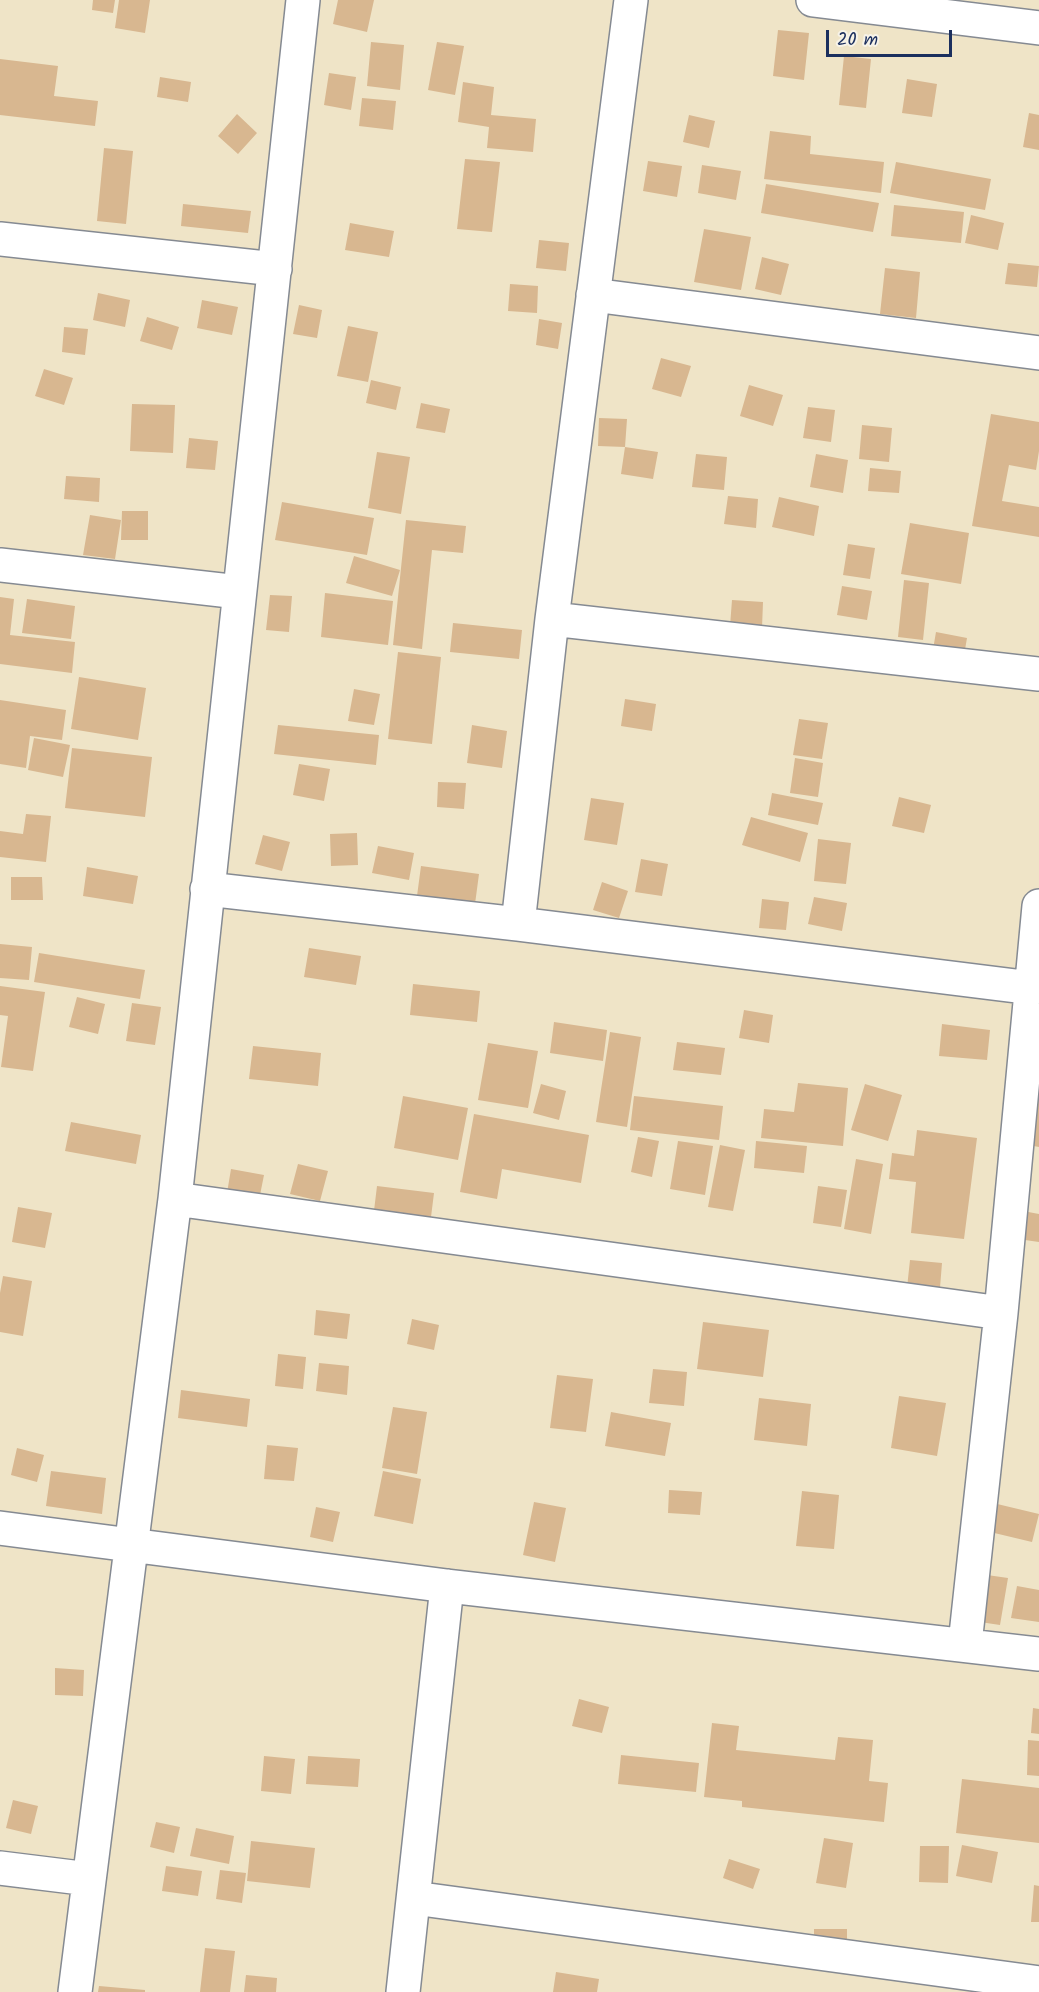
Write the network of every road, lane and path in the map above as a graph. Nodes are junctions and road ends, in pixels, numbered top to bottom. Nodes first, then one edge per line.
1 (303, 0) edge
2 (631, 0) edge
3 (813, 0) edge
4 (1039, 28) edge
5 (0, 239) edge
6 (275, 269) junction
7 (593, 295) junction
8 (1039, 353) edge
9 (0, 565) edge
10 (239, 592) junction
11 (552, 620) junction
12 (1039, 674) edge
13 (207, 889) junction
14 (1039, 906) edge
15 (518, 924) junction
16 (1032, 988) junction
17 (175, 1200) junction
18 (1001, 1313) junction
19 (0, 1528) edge
20 (130, 1545) junction
21 (447, 1586) junction
22 (965, 1644) junction
23 (1039, 1654) edge
24 (0, 1868) edge
25 (89, 1879) junction
26 (414, 1899) junction
27 (1039, 1983) edge
28 (75, 1992) edge
29 (403, 1992) edge

1 - 6 street
2 - 7 street
3 - 4 street
5 - 6 street
6 - 10 street
7 - 8 street
7 - 11 street
9 - 10 street
10 - 13 street
11 - 12 street
11 - 15 street
13 - 15 street
13 - 17 street
14 - 16 street
15 - 16 street
16 - 18 street
17 - 18 street
17 - 20 street
18 - 22 street
19 - 20 street
20 - 21 street
20 - 25 street
21 - 22 street
21 - 26 street
22 - 23 street
24 - 25 street
25 - 28 street
26 - 27 street
26 - 29 street

